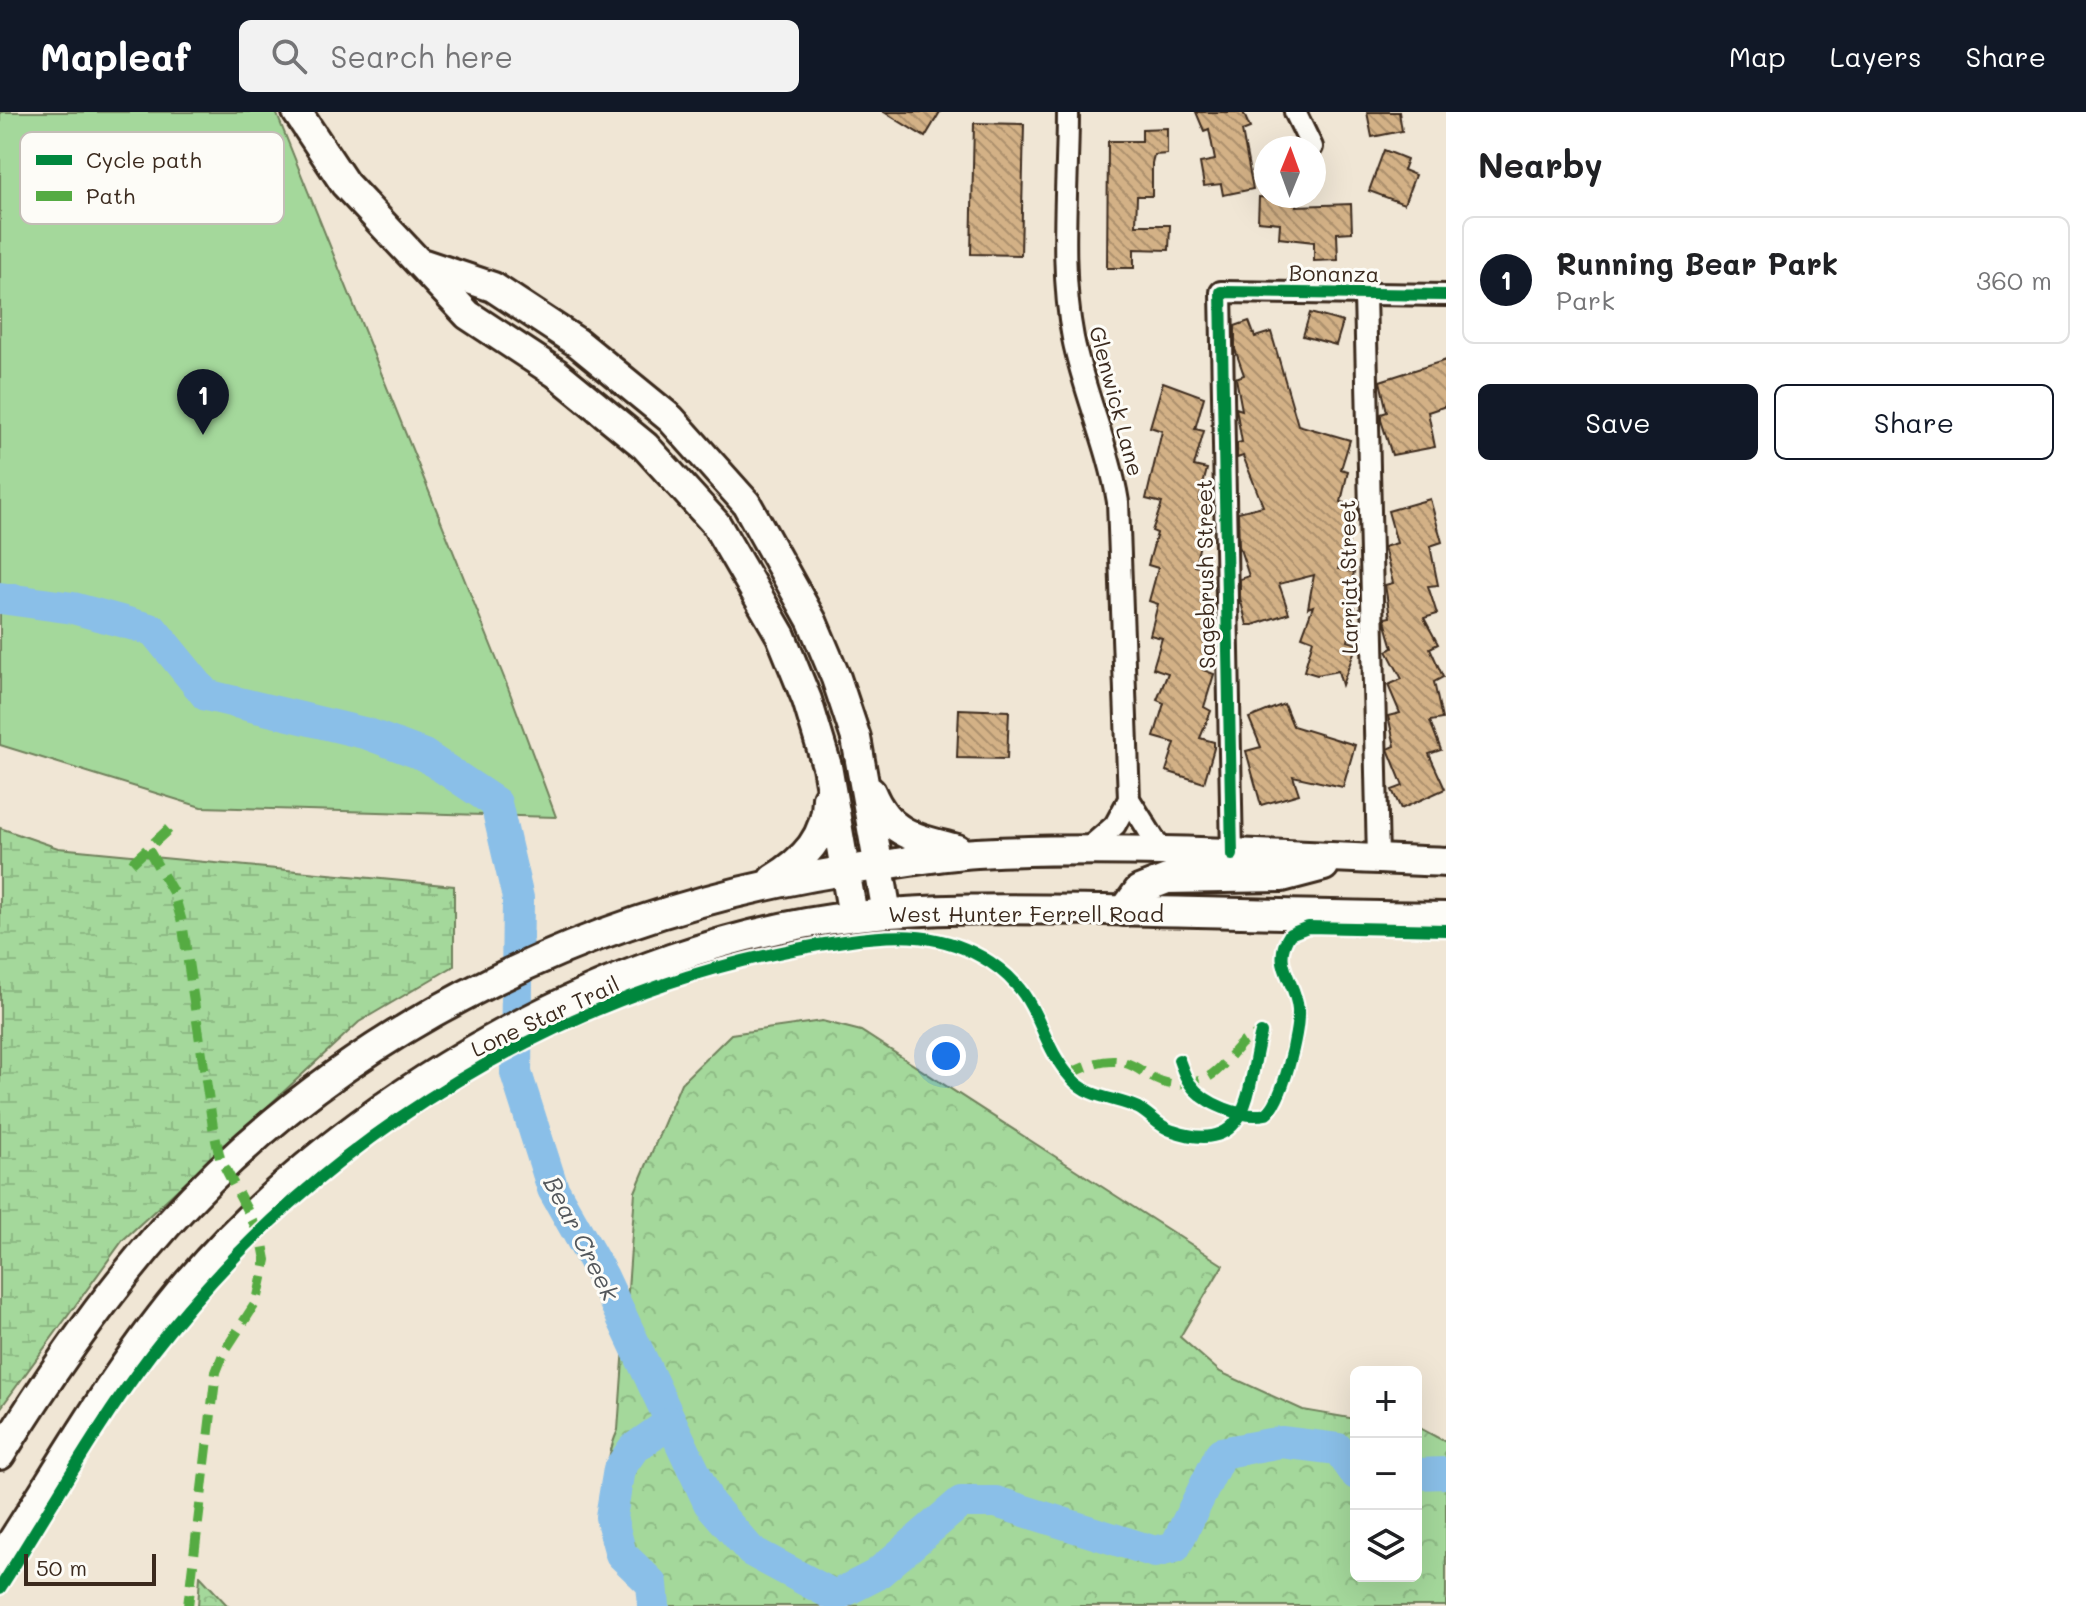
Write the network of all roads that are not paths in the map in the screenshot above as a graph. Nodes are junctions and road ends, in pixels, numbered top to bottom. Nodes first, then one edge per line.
1 (297, 112) edge
2 (1068, 112) edge
3 (1295, 112) edge
4 (1307, 136) edge
5 (423, 264) junction
6 (1221, 292) joint
7 (1365, 294) junction
8 (1446, 295) edge
9 (860, 765) junction
10 (827, 766) junction
11 (1129, 799) junction
12 (1085, 851) junction
13 (1166, 852) junction
14 (974, 853) junction
15 (1232, 855) junction
16 (1365, 859) junction
17 (1446, 862) edge
18 (878, 866) junction
19 (845, 870) junction
20 (765, 885) junction
21 (1124, 911) junction
22 (887, 913) junction
23 (853, 916) junction
24 (1446, 917) edge
25 (0, 1455) edge
26 (0, 1560) edge

1 - 5 main road
2 - 11 street, Glenwick Lane
3 - 4 street
5 - 9 main road
5 - 10 main road
6 - 7 street, Bonanza
6 - 15 street, Sagebrush Street
7 - 8 street, Bonanza
7 - 16 street, Larriat Street
9 - 14 main road
9 - 18 main road
10 - 19 main road
10 - 20 main road
11 - 12 street
11 - 13 street, Glenwick Lane
12 - 13 main road
12 - 14 main road
13 - 15 main road
14 - 18 main road
15 - 16 main road
16 - 17 main road
16 - 21 main road
18 - 19 main road
18 - 22 main road
19 - 20 main road
19 - 23 main road
20 - 25 main road
21 - 22 main road, West Hunter Ferrell Road
21 - 24 main road, West Hunter Ferrell Road
22 - 23 main road, West Hunter Ferrell Road
23 - 26 main road, West Hunter Ferrell Road

